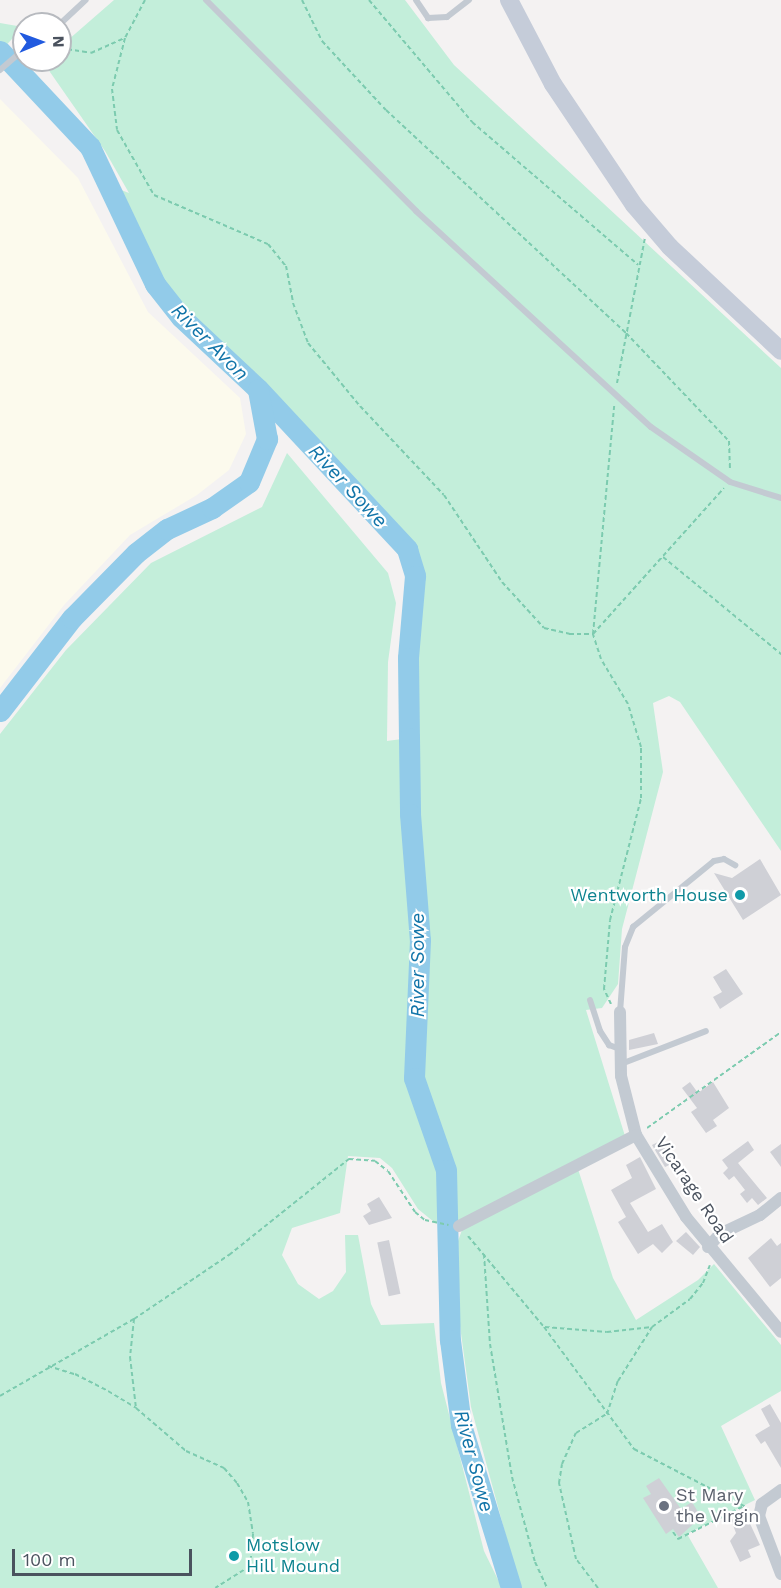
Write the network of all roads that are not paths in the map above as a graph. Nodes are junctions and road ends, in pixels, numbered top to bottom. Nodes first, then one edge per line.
1 (87, 0) edge
2 (206, 0) edge
3 (416, 0) edge
4 (469, 0) edge
5 (509, 0) edge
6 (72, 13) edge
7 (12, 60) edge
8 (0, 70) edge
9 (781, 351) edge
10 (781, 498) edge
11 (735, 865) dead end
12 (590, 1000) dead end
13 (620, 1012) joint
14 (706, 1031) dead end
15 (620, 1049) junction
16 (620, 1064) junction
17 (636, 1135) junction
18 (781, 1198) edge
19 (457, 1226) road end
20 (711, 1250) junction
21 (781, 1332) edge
22 (781, 1490) edge
23 (781, 1574) edge

1 - 6 lane
2 - 10 lane
3 - 4 lane
5 - 9 main road
7 - 8 lane
11 - 13 lane
12 - 15 lane
13 - 15 street, Vicarage Road
14 - 16 lane
15 - 16 street, Vicarage Road
16 - 17 street, Vicarage Road
17 - 19 street
17 - 20 street, Vicarage Road
18 - 20 street
20 - 21 street, Vicarage Road
22 - 23 street

